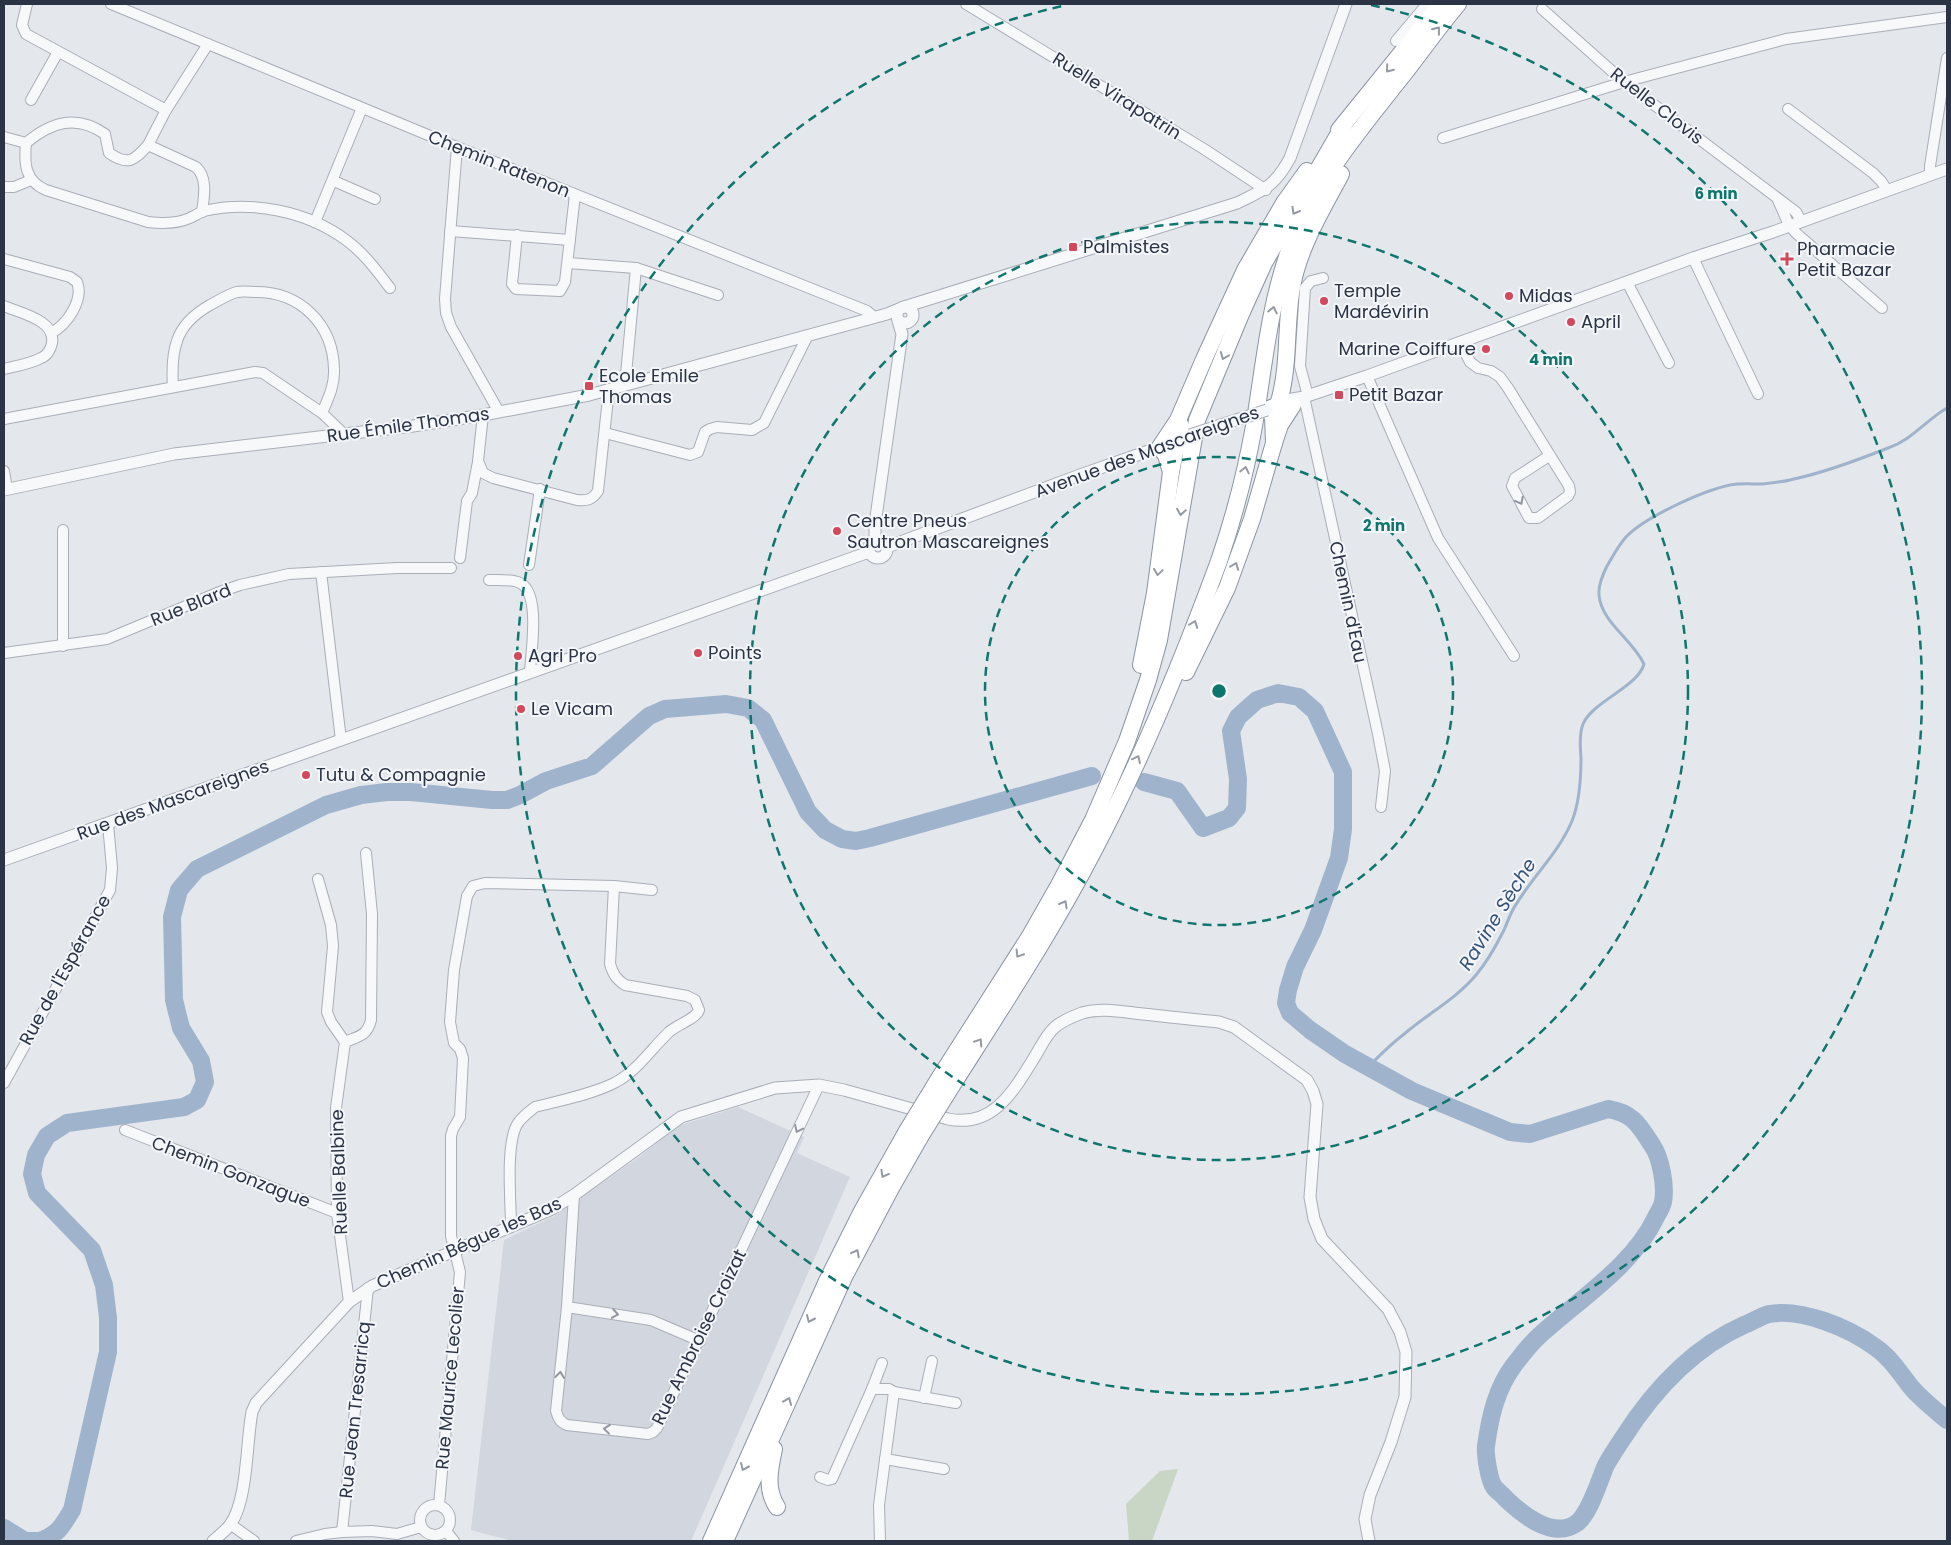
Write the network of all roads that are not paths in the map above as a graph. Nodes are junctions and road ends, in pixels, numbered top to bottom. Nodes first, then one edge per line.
1 (27, 4) edge
2 (111, 4) edge
3 (966, 4) edge
4 (1346, 4) edge
5 (1427, 4) edge
6 (1441, 4) edge
7 (1458, 4) edge
8 (1542, 9) dead end
9 (1947, 17) edge
10 (1396, 41) dead end
11 (208, 44) junction
12 (58, 52) junction
13 (1947, 58) edge
14 (1624, 82) junction
15 (1397, 83) junction
16 (31, 100) dead end
17 (362, 108) junction
18 (1788, 109) dead end
19 (166, 110) junction
20 (1345, 123) junction
21 (4, 137) edge
22 (1443, 138) dead end
23 (26, 143) junction
24 (148, 145) junction
25 (457, 147) junction
26 (1947, 169) edge
27 (1930, 175) junction
28 (31, 180) junction
29 (334, 181) junction
30 (4, 187) edge
31 (1266, 190) junction
32 (1887, 190) junction
33 (575, 195) junction
34 (1777, 197) junction
35 (375, 199) dead end
36 (202, 212) junction
37 (1801, 221) junction
38 (315, 222) junction
39 (1789, 226) junction
40 (450, 231) junction
41 (517, 235) junction
42 (570, 240) junction
43 (1693, 258) junction
44 (4, 260) edge
45 (568, 263) junction
46 (636, 268) junction
47 (1323, 278) dead end
48 (1627, 282) junction
49 (390, 288) dead end
50 (718, 295) dead end
51 (925, 301) junction
52 (4, 306) edge
53 (1882, 308) dead end
54 (897, 314) junction
55 (874, 317) junction
56 (912, 319) junction
57 (51, 333) junction
58 (902, 334) junction
59 (808, 335) junction
60 (1460, 342) junction
61 (1669, 363) dead end
62 (4, 369) edge
63 (1367, 376) junction
64 (625, 385) junction
65 (173, 387) junction
66 (609, 389) junction
67 (1758, 394) dead end
68 (1292, 401) junction
69 (499, 412) junction
70 (322, 413) junction
71 (483, 415) junction
72 (4, 419) edge
73 (1178, 420) junction
74 (605, 433) junction
75 (344, 434) junction
76 (1188, 436) junction
77 (1274, 443) junction
78 (1160, 447) junction
79 (1550, 456) junction
80 (478, 460) junction
81 (4, 471) edge
82 (1171, 472) junction
83 (540, 489) junction
84 (5, 490) edge
85 (63, 530) dead end
86 (876, 540) junction
87 (887, 547) junction
88 (869, 552) junction
89 (460, 558) dead end
90 (528, 565) dead end
91 (451, 568) dead end
92 (321, 572) junction
93 (489, 580) dead end
94 (63, 646) junction
95 (4, 653) edge
96 (1514, 656) dead end
97 (530, 672) junction
98 (1164, 702) junction
99 (341, 740) junction
100 (1381, 807) dead end
101 (1093, 820) junction
102 (108, 824) junction
103 (366, 853) dead end
104 (4, 860) edge
105 (318, 879) dead end
106 (614, 886) junction
107 (652, 890) dead end
108 (345, 1042) junction
109 (947, 1080) junction
110 (4, 1083) edge
111 (819, 1085) junction
112 (125, 1130) dead end
113 (914, 1134) junction
114 (574, 1195) junction
115 (337, 1213) junction
116 (512, 1226) junction
117 (454, 1251) junction
118 (368, 1288) junction
119 (349, 1302) junction
120 (567, 1307) junction
121 (700, 1341) junction
122 (932, 1361) dead end
123 (882, 1363) dead end
124 (872, 1389) junction
125 (894, 1392) junction
126 (924, 1398) junction
127 (956, 1403) dead end
128 (779, 1422) junction
129 (885, 1459) junction
130 (944, 1469) dead end
131 (820, 1477) dead end
132 (439, 1505) junction
133 (777, 1507) dead end
134 (230, 1524) junction
135 (421, 1527) junction
136 (446, 1531) junction
137 (342, 1532) junction
138 (372, 1536) edge
139 (324, 1538) edge
140 (213, 1541) edge
141 (254, 1541) edge
142 (296, 1541) edge
143 (454, 1541) edge
144 (711, 1541) edge
145 (725, 1541) edge
146 (880, 1541) edge
147 (1369, 1541) edge

1 - 12 street
2 - 11 street, Chemin Ratenon
3 - 31 street, Ruelle Virapatrin
4 - 31 street
5 - 10 street
6 -> 20 highway
15 -> 7 highway
8 - 14 street, Ruelle Clovis
9 - 14 street
11 - 17 street, Chemin Ratenon
11 - 19 street
12 - 16 street
12 - 19 street
13 - 27 street
14 - 22 street
14 - 34 street, Ruelle Clovis
15 - 68 highway
98 -> 15 highway
17 - 25 street, Chemin Ratenon
17 - 29 street
18 - 32 street
19 - 24 street
20 - 73 highway
20 -> 101 highway
21 - 23 street
23 - 24 street
23 - 28 street
24 - 36 street
25 - 33 street, Chemin Ratenon
25 - 40 street
26 - 27 street, Avenue des Mascareignes
27 - 32 street, Avenue des Mascareignes
28 - 30 street
28 - 36 street
29 - 35 street
29 - 38 street
31 - 51 street
32 - 37 street, Avenue des Mascareignes
33 - 42 street
33 - 55 street, Chemin Ratenon
34 - 37 street, Ruelle Clovis
34 - 39 street
36 - 38 street
37 - 39 street, Avenue des Mascareignes
38 - 49 street
39 - 43 street, Avenue des Mascareignes
39 - 53 street
40 - 41 street
40 - 69 street
41 - 42 street
41 - 45 street
42 - 45 street
43 - 48 street, Avenue des Mascareignes
43 - 67 street
44 - 57 street
45 - 46 street
46 - 50 street
46 - 64 street
47 - 68 street, Chemin d'Eau
48 - 60 street, Avenue des Mascareignes
48 - 61 street
51 - 54 street
51 - 56 street
52 - 57 street
54 - 55 street
54 - 56 street
54 - 58 street
55 - 59 street, Rue Émile Thomas
56 - 58 street
57 - 62 street
58 - 86 street
59 - 64 street, Rue Émile Thomas
59 - 74 street
60 - 63 street, Avenue des Mascareignes
60 - 79 street
63 - 68 street, Avenue des Mascareignes
63 - 96 street
64 - 66 street, Rue Émile Thomas
65 - 70 street
65 - 70 street
65 - 72 street
66 - 69 street, Rue Émile Thomas
66 - 74 street
68 - 76 street, Avenue des Mascareignes, bridge
68 - 77 highway
68 - 77 highway
68 - 100 street, Chemin d'Eau
69 - 71 street, Rue Émile Thomas
70 - 75 street
71 - 75 street, Rue Émile Thomas
71 - 80 street
73 - 76 highway
73 - 78 highway
74 - 83 street
75 - 84 street, Rue Émile Thomas
76 - 78 street, Avenue des Mascareignes
76 - 82 highway
98 -> 77 highway
78 - 82 highway
78 - 87 street, Avenue des Mascareignes
79 -> 79 street
80 - 83 street
80 - 89 street
81 - 84 street
82 -> 101 highway
83 - 90 street
85 - 94 street
86 - 87 street
86 - 88 street
87 - 88 street
88 - 97 street
91 - 92 street, Rue Blard
92 - 94 street, Rue Blard
92 - 99 street
93 - 97 street
94 - 95 street, Rue Blard
97 - 99 street
109 -> 98 highway
99 - 102 street, Rue des Mascareignes
101 -> 109 highway
102 - 104 street, Rue des Mascareignes
102 - 110 street, Rue de l'Espérance
103 - 108 street
105 - 108 street
106 - 107 street
106 - 116 street
106 - 117 street, Rue Maurice Lecolier
108 - 115 street, Ruelle Balbine
109 - 113 highway, bridge
111 - 114 street, Chemin Bégue les Bas
111 -> 121 street, Rue Ambroise Croizat
111 - 147 street, Chemin Bégue les Bas
112 - 115 street, Chemin Gonzague
128 -> 113 highway
113 -> 144 highway
114 - 116 street, Chemin Bégue les Bas
114 - 120 street, Rue Ambroise Croizat
115 - 119 street, Ruelle Balbine
116 - 117 street, Chemin Bégue les Bas
117 - 118 street, Chemin Bégue les Bas
117 - 132 street, Rue Maurice Lecolier
118 - 119 street, Chemin Bégue les Bas
118 - 137 street, Rue Jean Tresarricq
119 - 134 street, Chemin Bégue les Bas
120 -> 121 street
121 -> 120 street, Rue Ambroise Croizat
122 - 126 street
123 - 124 street
124 - 125 street
124 - 131 street
125 - 126 street
125 - 129 street
126 - 127 street
128 - 133 highway
128 - 145 highway
129 - 130 street
129 - 146 street
132 - 135 street
132 - 136 street
134 - 140 street, Chemin Bégue les Bas
134 - 141 street
135 - 136 street
135 - 138 street
136 - 143 street
137 - 138 street
137 - 139 street
139 - 142 street

